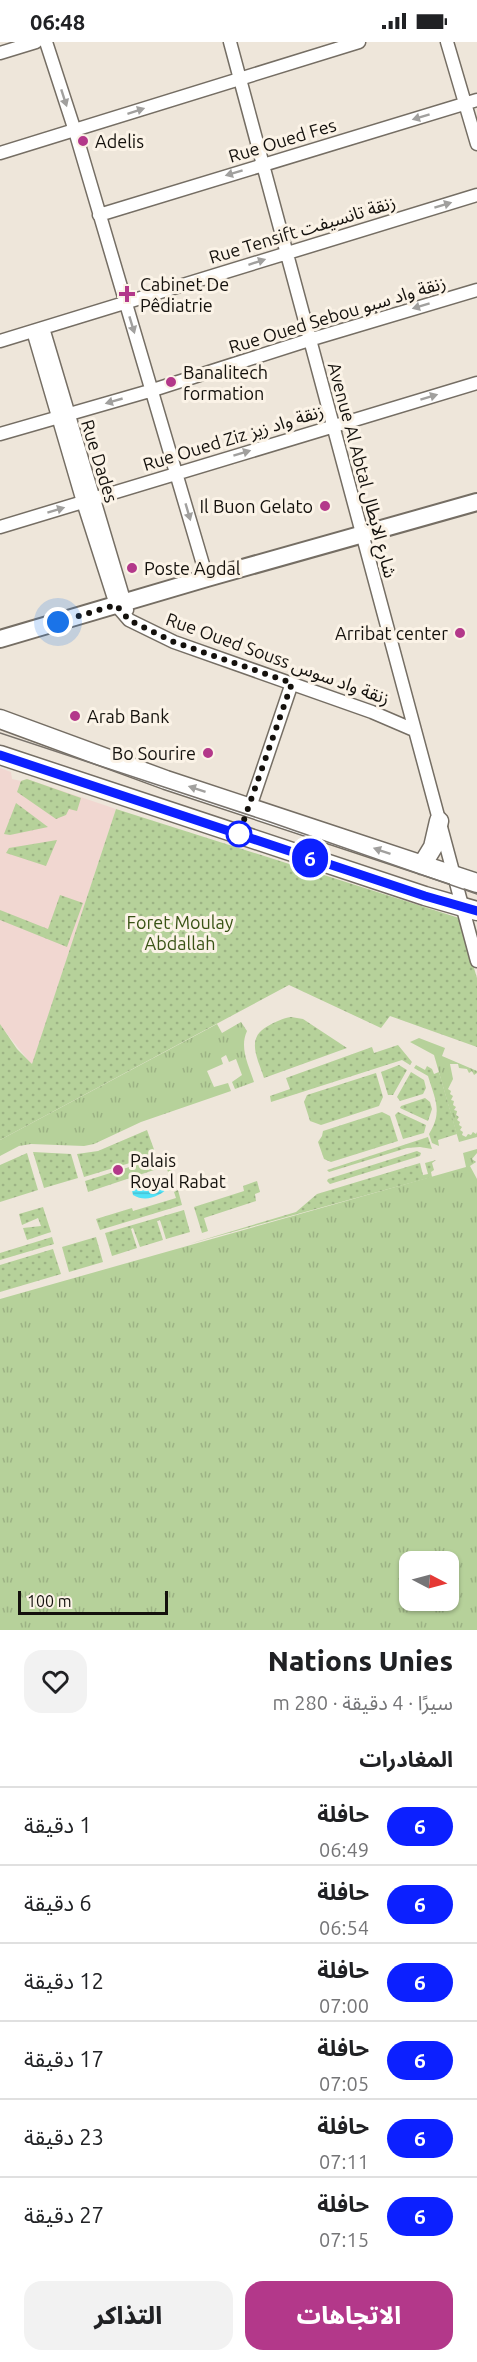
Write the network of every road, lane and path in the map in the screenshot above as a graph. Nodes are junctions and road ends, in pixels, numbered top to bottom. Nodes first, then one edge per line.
1 (36, 42) edge
2 (46, 42) edge
3 (230, 42) edge
4 (359, 42) edge
5 (447, 42) edge
6 (0, 52) edge
7 (239, 77) junction
8 (471, 102) edge
9 (75, 131) junction
10 (477, 144) edge
11 (0, 153) edge
12 (262, 164) junction
13 (477, 195) edge
14 (99, 215) junction
15 (286, 252) junction
16 (477, 290) edge
17 (126, 303) junction
18 (38, 330) junction
19 (309, 340) junction
20 (0, 341) edge
21 (477, 383) edge
22 (153, 390) junction
23 (63, 415) junction
24 (333, 426) junction
25 (0, 434) edge
26 (176, 473) junction
27 (88, 501) junction
28 (477, 502) edge
29 (0, 527) edge
30 (362, 534) junction
31 (207, 578) junction
32 (121, 604) junction
33 (0, 639) edge
34 (292, 683) junction
35 (0, 719) edge
36 (414, 730) junction
37 (0, 755) edge
38 (250, 807) junction
39 (439, 821) junction
40 (422, 865) junction
41 (453, 875) junction
42 (477, 883) edge
43 (470, 909) edge
44 (477, 961) edge

1 - 6 street
2 -> 9 street
3 - 7 street, Avenue Al Abtal شارع الابطال
4 - 7 street
5 - 8 street
9 -> 7 street
7 - 12 street, Avenue Al Abtal شارع الابطال
8 - 10 street
8 -> 12 street, Rue Oued Fes
9 - 11 street
9 - 14 street
12 -> 14 street, Rue Oued Fes
12 - 15 street, Avenue Al Abtal شارع الابطال
15 -> 13 street, Rue Tensift زنقة تانسيفت
14 - 17 street
17 -> 15 street, Rue Tensift زنقة تانسيفت
15 - 19 street, Avenue Al Abtal شارع الابطال
16 -> 19 street, Rue Oued Sebou زنقة واد سبو
17 - 18 street, Rue Tensift زنقة تانسيفت
17 -> 22 street
18 - 20 street, Rue Tensift زنقة تانسيفت
18 - 23 street, Rue Dades
19 - 22 street, Rue Oued Sebou زنقة واد سبو
19 - 24 street, Avenue Al Abtal شارع الابطال
24 -> 21 street, Rue Oued Ziz زنقة واد زيز
22 -> 23 street, Rue Oued Sebou زنقة واد سبو
22 - 26 street
23 - 25 street, Rue Oued Sebou زنقة واد سبو
23 - 27 street, Rue Dades
26 -> 24 street, Rue Oued Ziz زنقة واد زيز
24 - 30 street, Avenue Al Abtal شارع الابطال
26 - 27 street, Rue Oued Ziz زنقة واد زيز
26 -> 31 street
29 -> 27 street, Rue Oued Ziz زنقة واد زيز
27 - 32 street, Rue Dades
28 - 30 street
30 - 31 street
30 - 36 street, Avenue Al Abtal شارع الابطال
31 - 32 street
32 - 33 street
32 - 34 street, Rue Oued Souss زنقة واد سوس
34 - 36 street, Rue Oued Souss زنقة واد سوس
34 - 38 street
38 -> 35 main road
36 - 39 street, Avenue Al Abtal شارع الابطال
37 - 43 main road
40 -> 38 main road
39 - 40 main road
39 - 41 street, Avenue Al Abtal شارع الابطال
40 - 41 main road
41 - 42 main road
41 - 43 street, Avenue Al Abtal شارع الابطال
43 - 44 street, Avenue Al Abtal شارع الابطال

